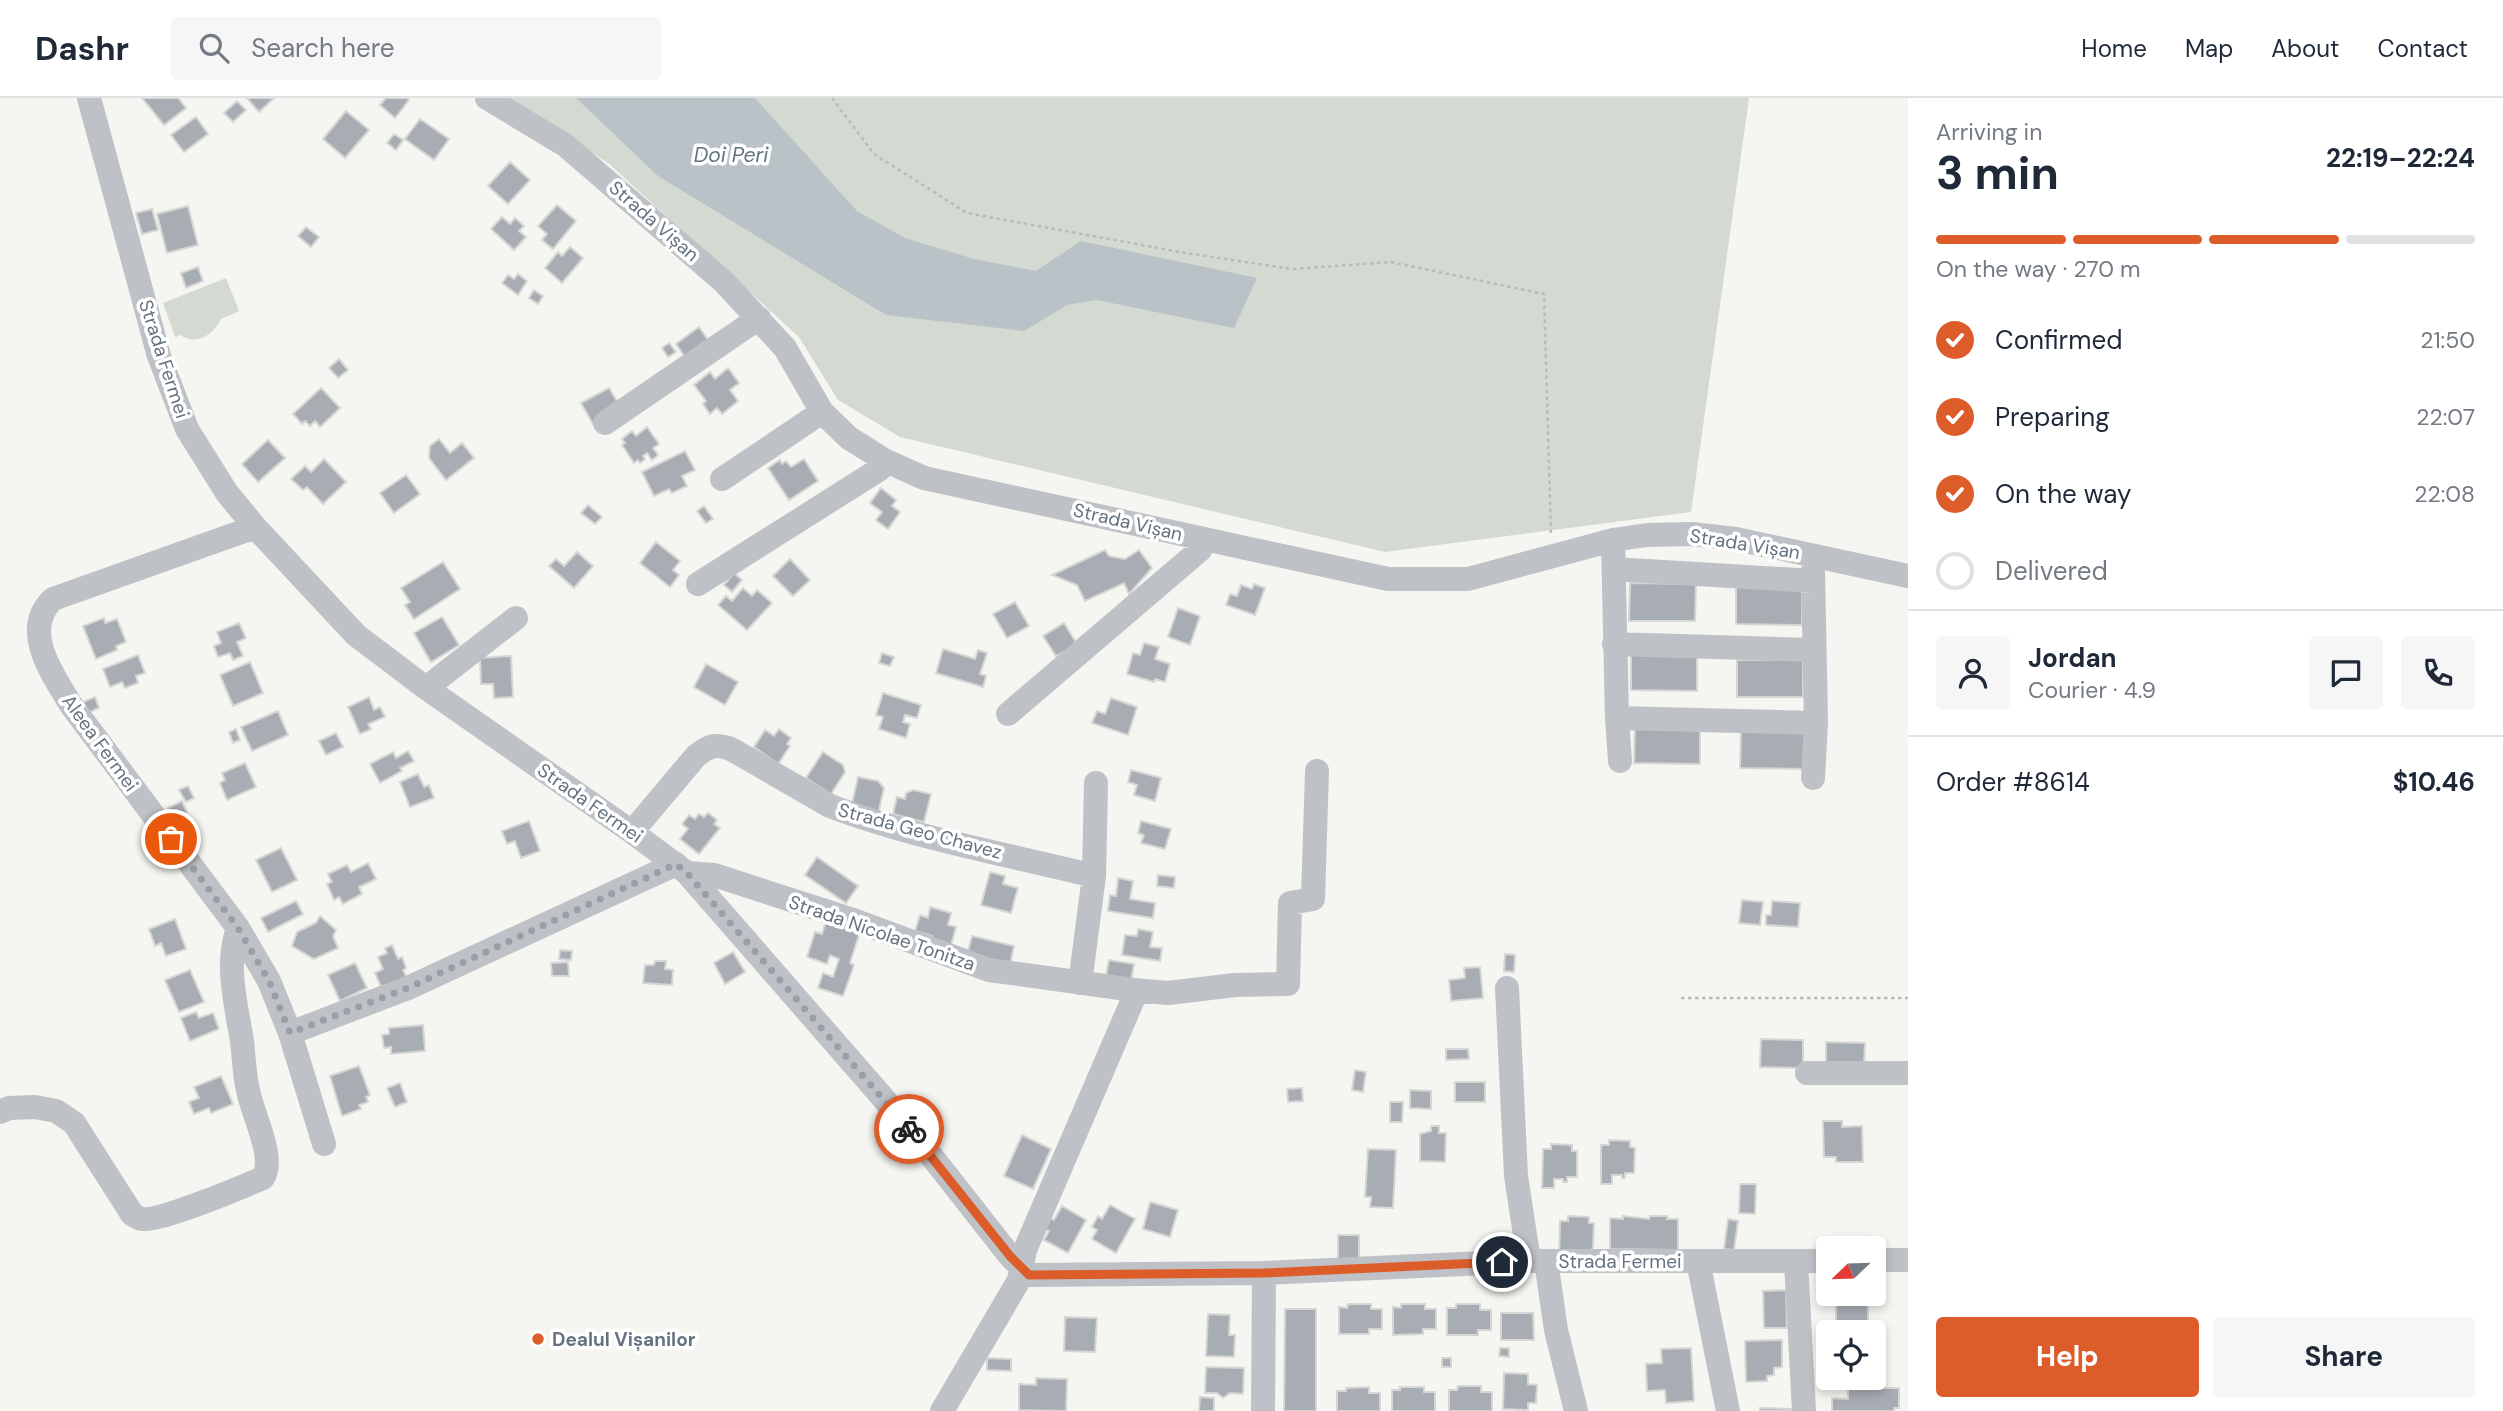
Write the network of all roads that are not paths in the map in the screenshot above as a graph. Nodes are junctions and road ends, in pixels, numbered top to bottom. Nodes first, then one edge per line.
1 (89, 98) edge
2 (487, 98) edge
3 (759, 318) junction
4 (822, 412) junction
5 (605, 423) dead end
6 (884, 460) junction
7 (722, 479) dead end
8 (255, 527) junction
9 (1203, 539) junction
10 (1613, 540) junction
11 (1816, 556) junction
12 (1614, 569) junction
13 (1908, 576) edge
14 (1813, 581) junction
15 (698, 584) dead end
16 (516, 618) dead end
17 (1614, 644) junction
18 (1814, 650) junction
19 (426, 688) junction
20 (1008, 714) dead end
21 (1617, 718) junction
22 (1815, 723) junction
23 (1620, 761) dead end
24 (1317, 771) dead end
25 (1813, 778) dead end
26 (1097, 783) dead end
27 (632, 832) junction
28 (681, 869) junction
29 (1094, 876) junction
30 (238, 928) junction
31 (1080, 983) junction
32 (1507, 988) dead end
33 (1134, 990) junction
34 (293, 1032) junction
35 (1807, 1073) dead end
36 (1908, 1073) edge
37 (0, 1112) edge
38 (324, 1144) dead end
39 (1908, 1259) edge
40 (1886, 1260) edge
41 (1537, 1261) junction
42 (1698, 1261) junction
43 (1797, 1261) junction
44 (1816, 1261) edge
45 (1021, 1268) junction
46 (1264, 1273) junction
47 (943, 1410) edge
48 (1263, 1411) edge
49 (1576, 1411) edge
50 (1728, 1411) edge
51 (1804, 1411) edge

1 - 8 street, Strada Fermei
2 - 3 street, Strada Vișan
3 - 4 street, Strada Vișan
3 - 5 street
4 - 6 street, Strada Vișan
4 - 7 street
6 - 9 street, Strada Vișan
6 - 15 street
8 - 19 street, Strada Fermei
8 - 30 street, Aleea Fermei
9 - 10 street, Strada Vișan
9 - 20 street
10 - 11 street, Strada Vișan
10 - 12 street
11 - 13 street, Strada Vișan
11 - 14 street
12 - 14 street
12 - 17 street
14 - 18 street
16 - 19 street
17 - 18 street
17 - 21 street
18 - 22 street
19 - 27 street, Strada Fermei
21 - 22 street
21 - 23 street
22 - 25 street
24 - 33 street, Strada Nicolae Tonitza
26 - 29 street
27 - 28 street, Strada Fermei
27 - 29 street, Strada Geo Chavez
28 - 31 street, Strada Nicolae Tonitza
28 - 34 street
28 - 45 street, Strada Fermei
29 - 31 street
30 - 34 street, Aleea Fermei
30 - 37 street
31 - 33 street, Strada Nicolae Tonitza
32 - 41 street
33 - 45 street
34 - 38 street, Aleea Fermei
35 - 36 street
39 - 40 street
41 - 42 street, Strada Fermei
41 - 46 street, Strada Fermei
41 - 49 street
42 - 43 street, Strada Fermei
42 - 50 street
43 - 44 street, Strada Fermei
43 - 51 street
45 - 46 street, Strada Fermei
45 - 47 street
46 - 48 street

